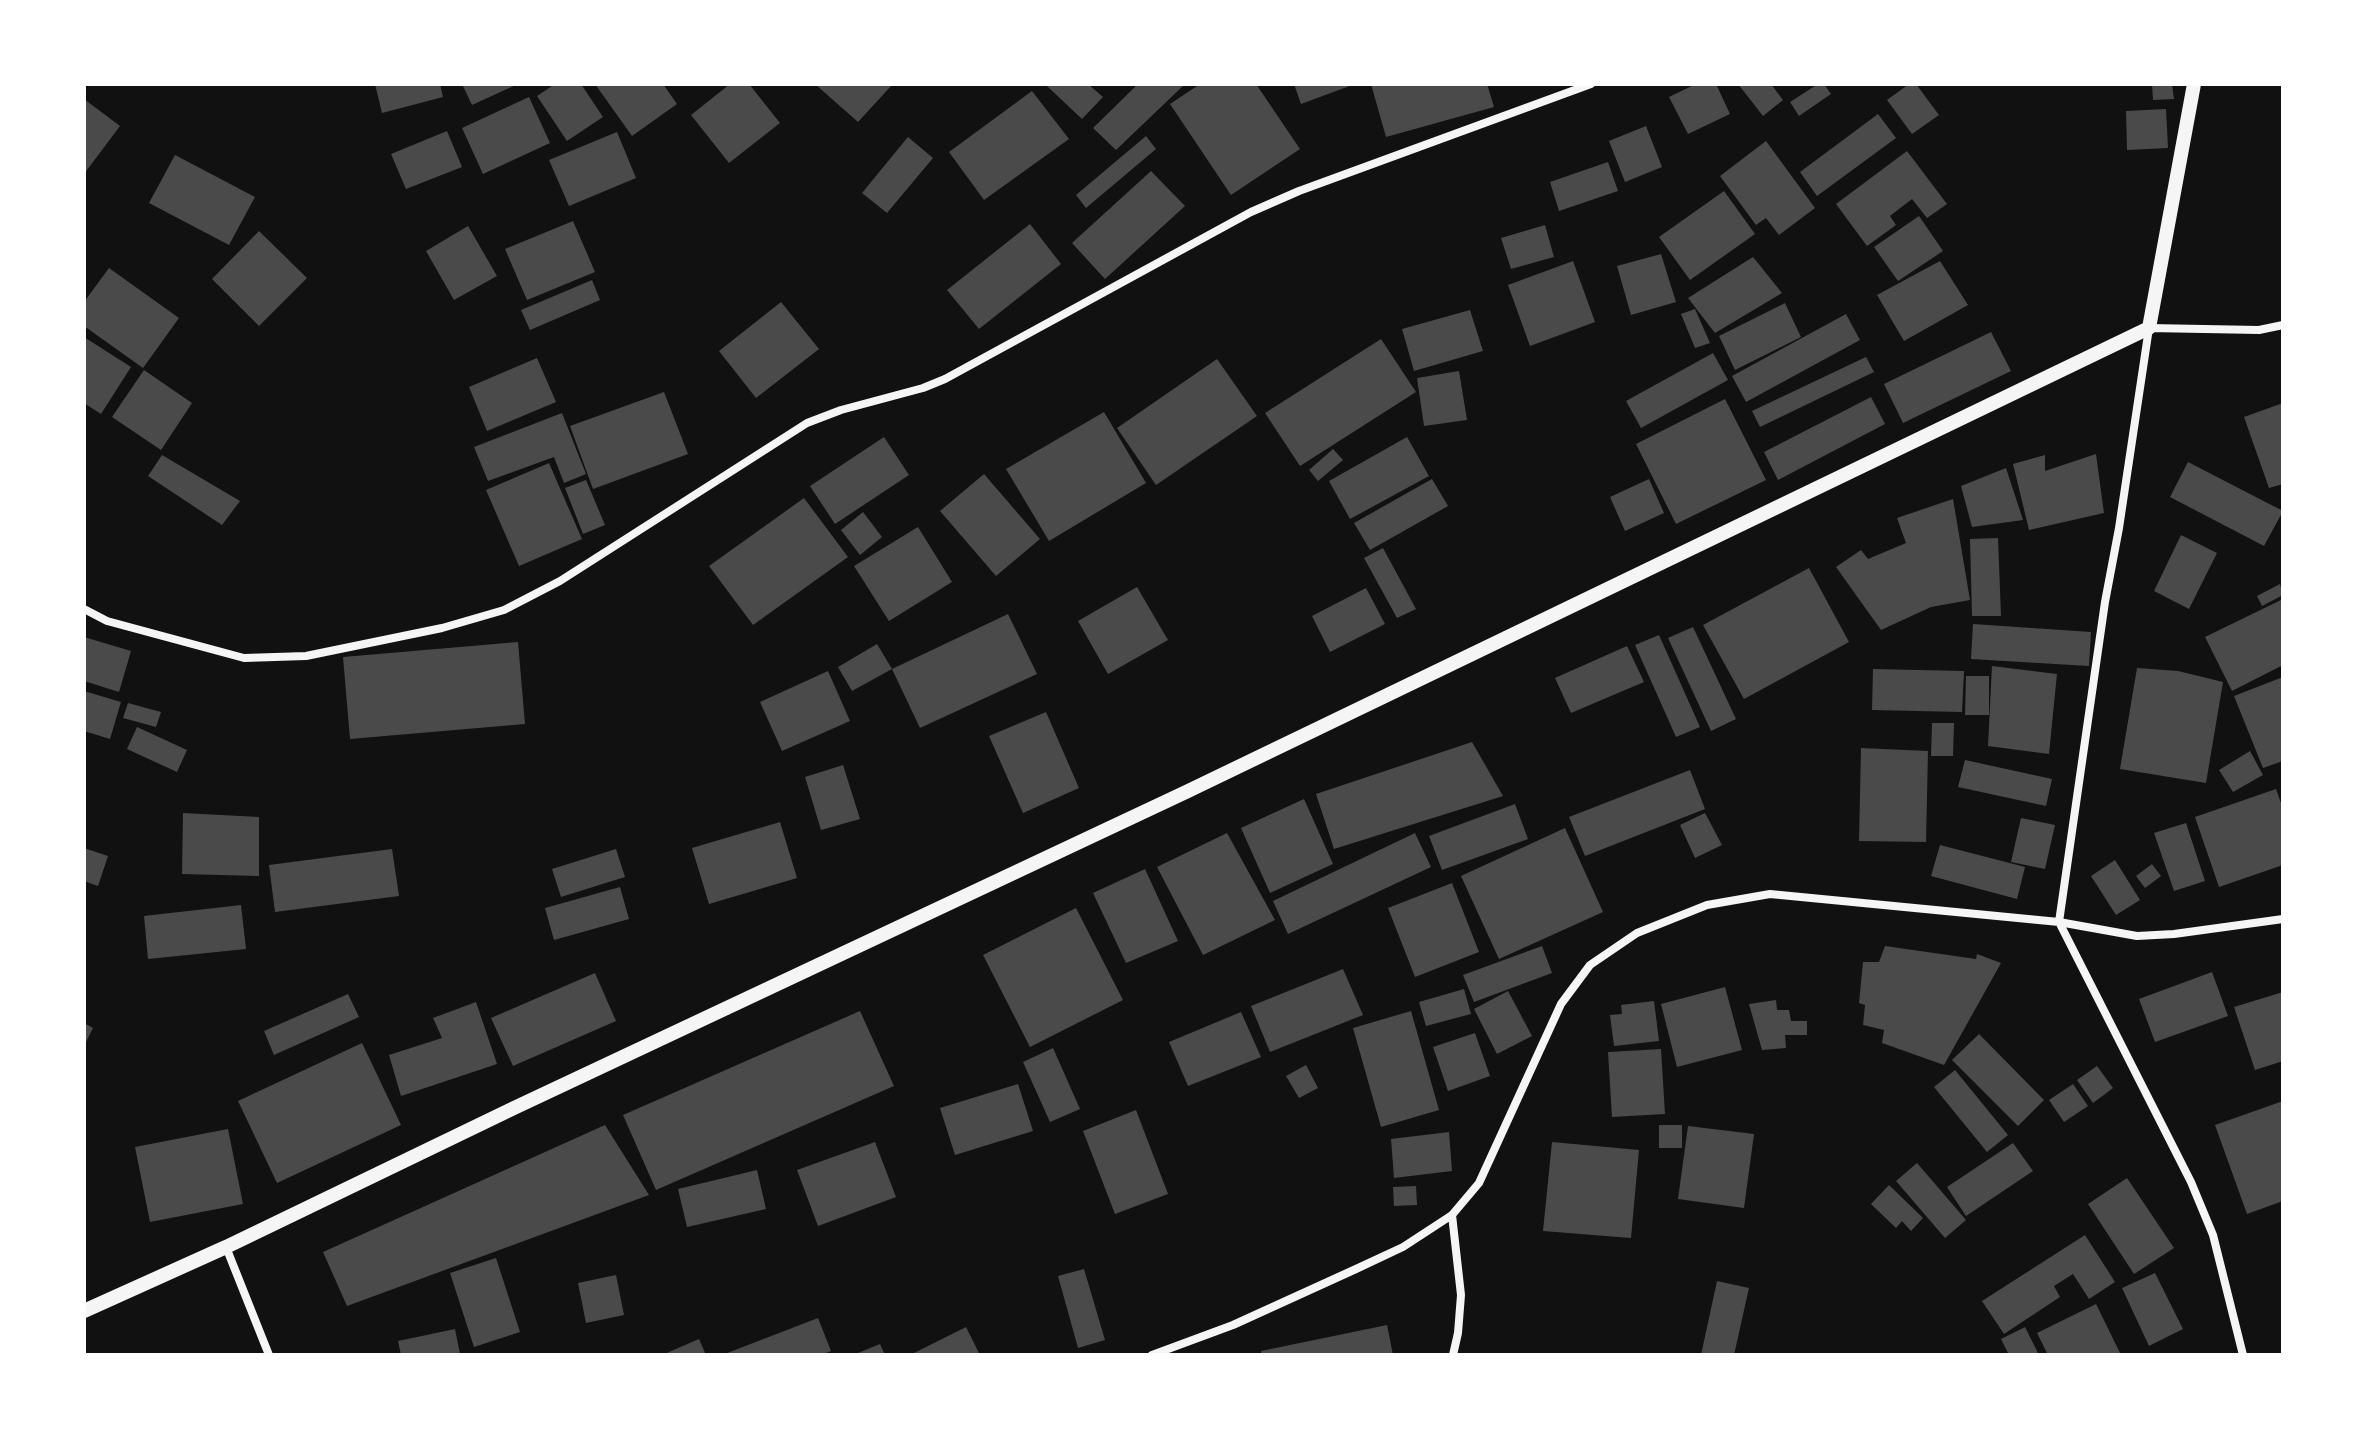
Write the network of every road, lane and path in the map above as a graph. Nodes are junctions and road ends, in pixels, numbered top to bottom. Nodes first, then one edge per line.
1 (1591, 84) edge
2 (2194, 84) edge
3 (2283, 325) edge
4 (2149, 328) junction
5 (84, 609) edge
6 (2283, 919) edge
7 (2059, 922) junction
8 (1452, 1215) junction
9 (226, 1247) junction
10 (84, 1311) edge
11 (269, 1355) edge
12 (1152, 1355) edge
13 (1453, 1355) edge
14 (2243, 1355) edge

1 - 5 street
2 - 4 street
3 - 4 street
4 - 7 street
4 - 9 street
6 - 7 street
7 - 8 street
7 - 14 street
8 - 12 street
8 - 13 street
9 - 10 street
9 - 11 street

